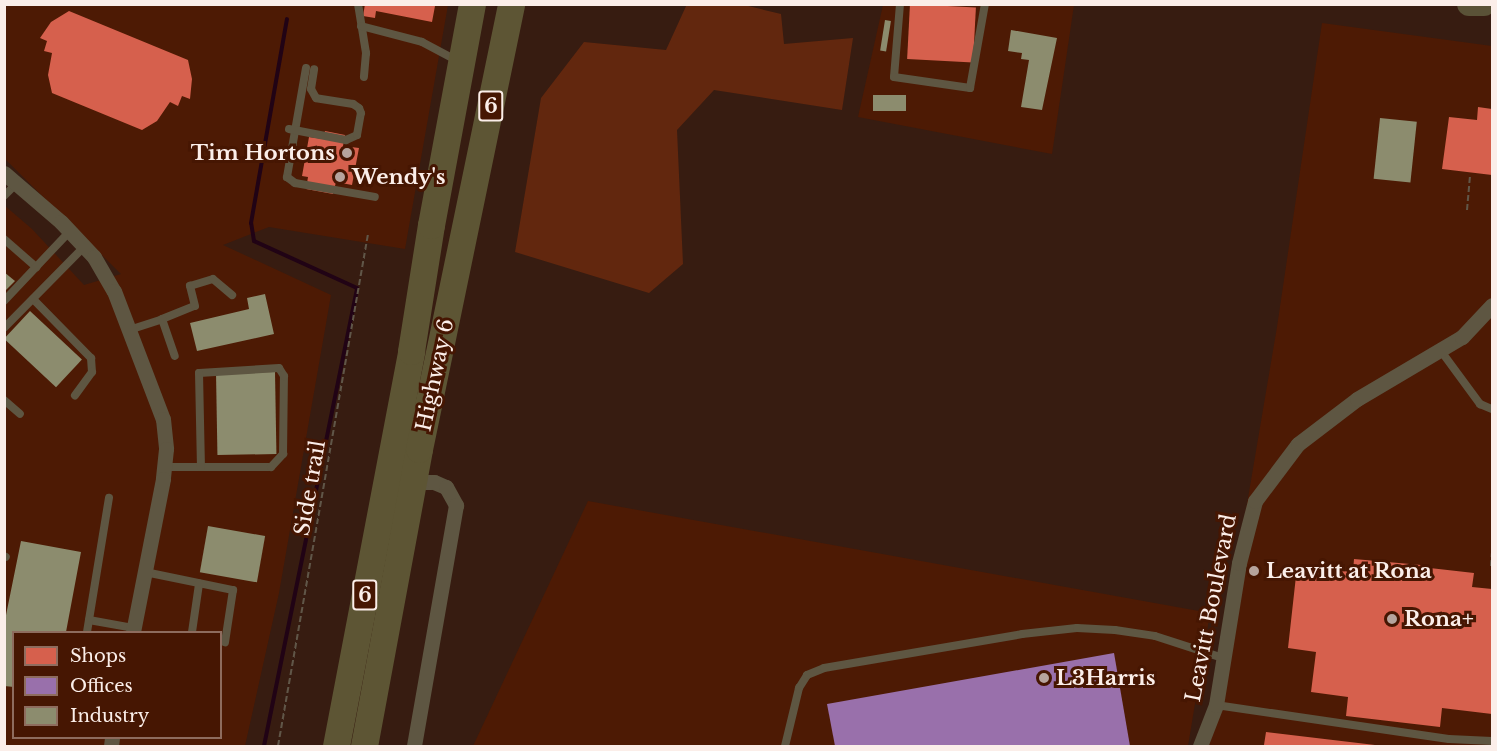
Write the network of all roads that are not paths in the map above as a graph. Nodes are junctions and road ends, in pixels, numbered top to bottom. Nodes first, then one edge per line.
1 (358, 4) edge
2 (472, 4) edge
3 (900, 4) edge
4 (985, 4) edge
5 (511, 5) edge
6 (361, 26) junction
7 (461, 63) junction
8 (363, 76) dead end
9 (292, 130) junction
10 (4, 173) edge
11 (17, 183) junction
12 (4, 196) edge
13 (375, 197) dead end
14 (69, 231) junction
15 (4, 239) edge
16 (84, 247) junction
17 (36, 267) junction
18 (232, 295) dead end
19 (33, 299) junction
20 (4, 301) edge
21 (1492, 305) edge
22 (162, 319) junction
23 (4, 328) edge
24 (129, 330) junction
25 (1441, 351) junction
26 (175, 356) dead end
27 (75, 395) dead end
28 (4, 400) edge
29 (1492, 409) edge
30 (20, 414) dead end
31 (393, 443) junction
32 (419, 449) junction
33 (165, 466) junction
34 (201, 466) junction
35 (413, 482) junction
36 (109, 498) dead end
37 (145, 572) junction
38 (200, 584) junction
39 (89, 620) junction
40 (134, 630) edge
41 (87, 631) edge
42 (192, 631) edge
43 (225, 642) dead end
44 (1223, 658) junction
45 (1215, 705) junction
46 (1492, 741) edge
47 (336, 747) edge
48 (364, 747) edge
49 (414, 747) edge
50 (785, 747) edge
51 (1200, 747) edge

1 - 6 lane
2 - 7 highway, Highway 6 / 6
3 - 4 lane
5 - 32 highway, Highway 6 / 6
6 - 7 lane
6 - 8 lane
7 - 31 highway, Highway 6 / 6
9 - 9 lane
9 - 13 lane
10 - 11 street
11 - 12 lane
11 - 14 street
14 - 16 street
14 - 17 lane
15 - 17 lane
16 - 19 lane
16 - 24 street
17 - 20 lane
18 - 22 lane
19 - 23 lane
19 - 27 lane
21 - 25 street, Leavitt Boulevard
22 - 24 lane
22 - 26 lane
24 - 33 street
25 - 29 lane
25 - 44 street, Leavitt Boulevard
28 - 30 lane
31 - 32 street
31 - 47 highway, Highway 6 / 6
32 - 35 highway, Highway 6 / 6
33 - 34 lane
33 - 37 street
34 - 34 lane
35 - 48 highway, Highway 6 / 6
35 - 49 street
36 - 39 lane
37 - 38 lane
37 - 40 street
38 - 42 lane
38 - 43 lane
39 - 40 lane
39 - 41 lane
44 - 45 street, Leavitt Boulevard
44 - 50 lane
45 - 46 lane
45 - 51 street, Leavitt Boulevard

